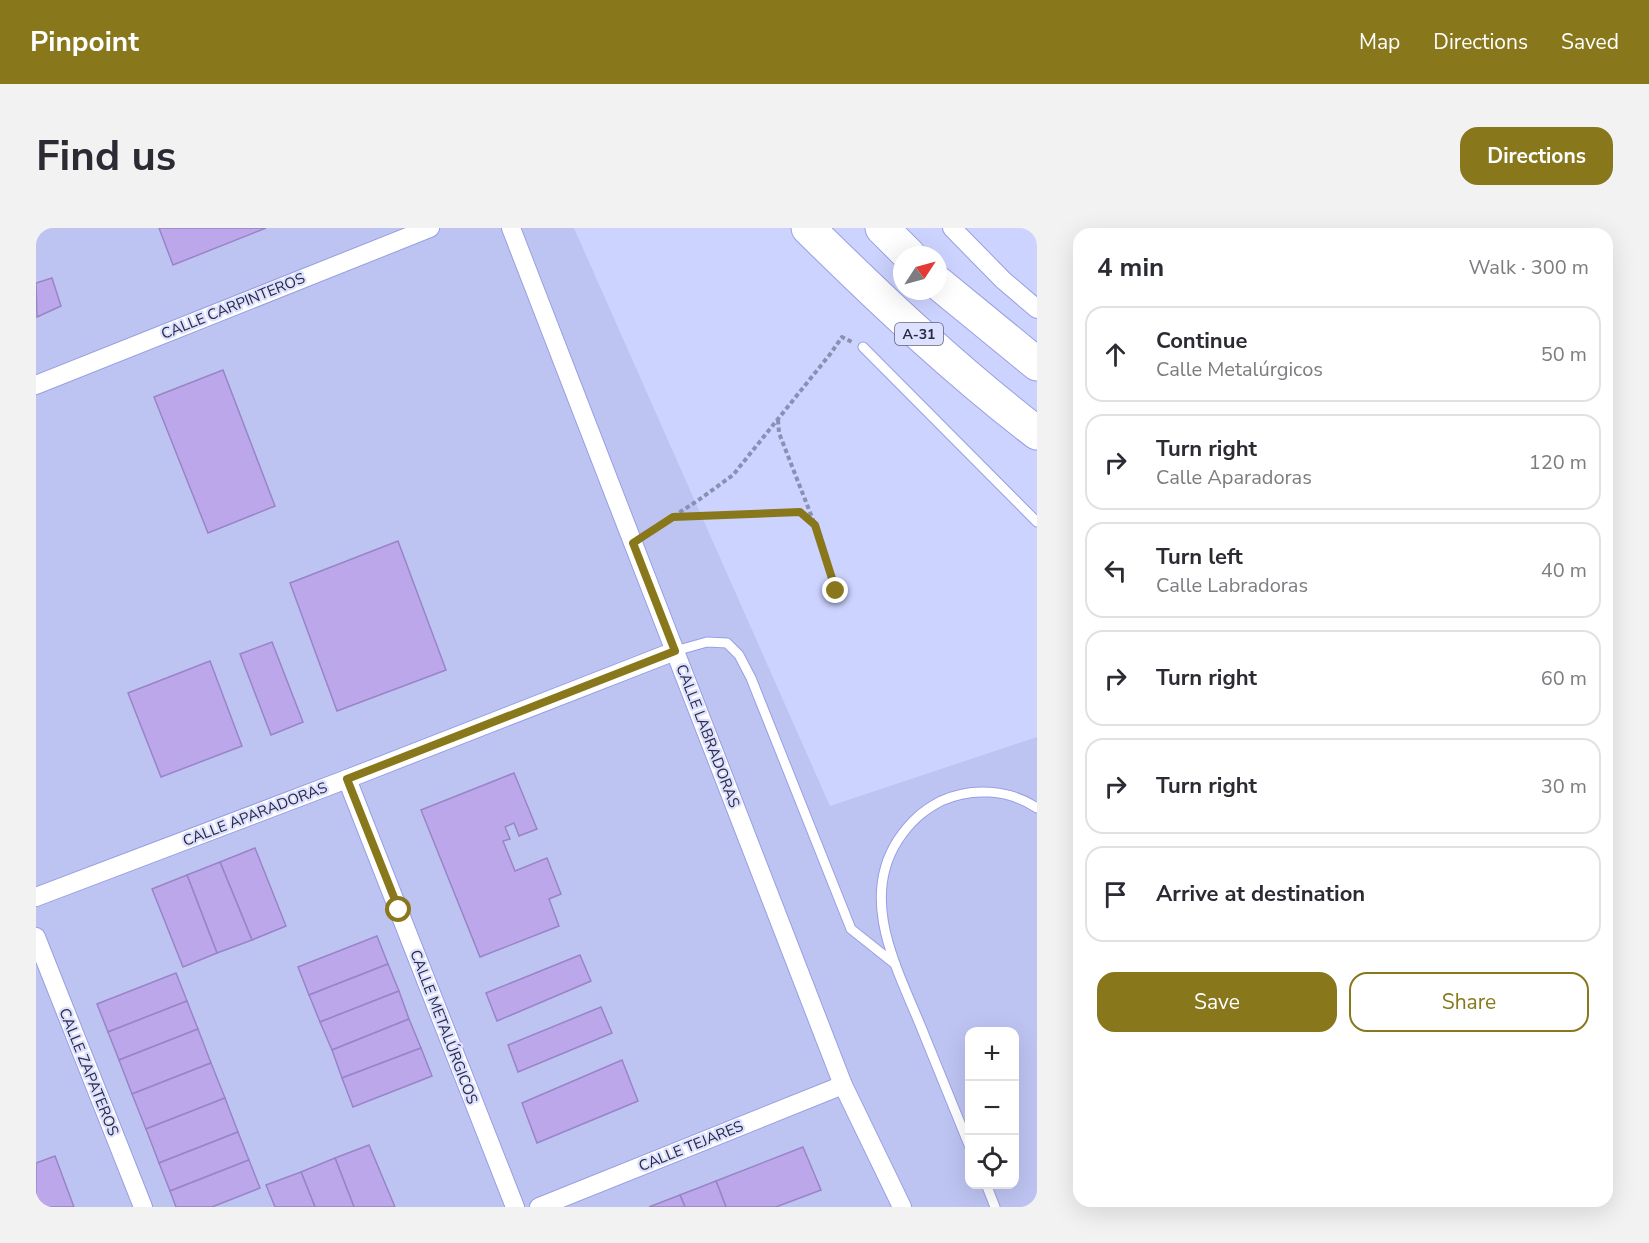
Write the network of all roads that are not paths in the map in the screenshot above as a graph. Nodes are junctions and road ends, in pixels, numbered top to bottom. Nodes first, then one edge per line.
1 (430, 228) edge
2 (511, 228) edge
3 (808, 228) edge
4 (882, 228) edge
5 (952, 228) edge
6 (900, 246) edge
7 (947, 290) edge
8 (1037, 309) edge
9 (863, 347) road end
10 (1037, 364) edge
11 (36, 385) edge
12 (1037, 433) edge
13 (1037, 522) edge
14 (675, 651) junction
15 (347, 779) junction
16 (1037, 808) edge
17 (36, 897) edge
18 (36, 937) edge
19 (895, 964) junction
20 (843, 1085) junction
21 (965, 1135) edge
22 (988, 1189) edge
23 (142, 1207) edge
24 (515, 1207) edge
25 (539, 1207) edge
26 (902, 1207) edge
27 (995, 1207) edge

1 - 11 street, CALLE CARPINTEROS
2 - 14 street, CALLE LABRADORAS
3 - 12 highway, A-31
4 - 6 highway
5 - 8 street
7 - 10 highway
9 - 13 lane
14 - 15 street, CALLE APARADORAS
14 - 19 lane
14 - 20 street, CALLE LABRADORAS
15 - 17 street, CALLE APARADORAS
15 - 24 street, CALLE METALÚRGICOS
16 - 19 lane
18 - 23 street, CALLE ZAPATEROS
19 - 21 lane
20 - 25 street, CALLE TEJARES
20 - 26 street, CALLE LABRADORAS
22 - 27 lane

